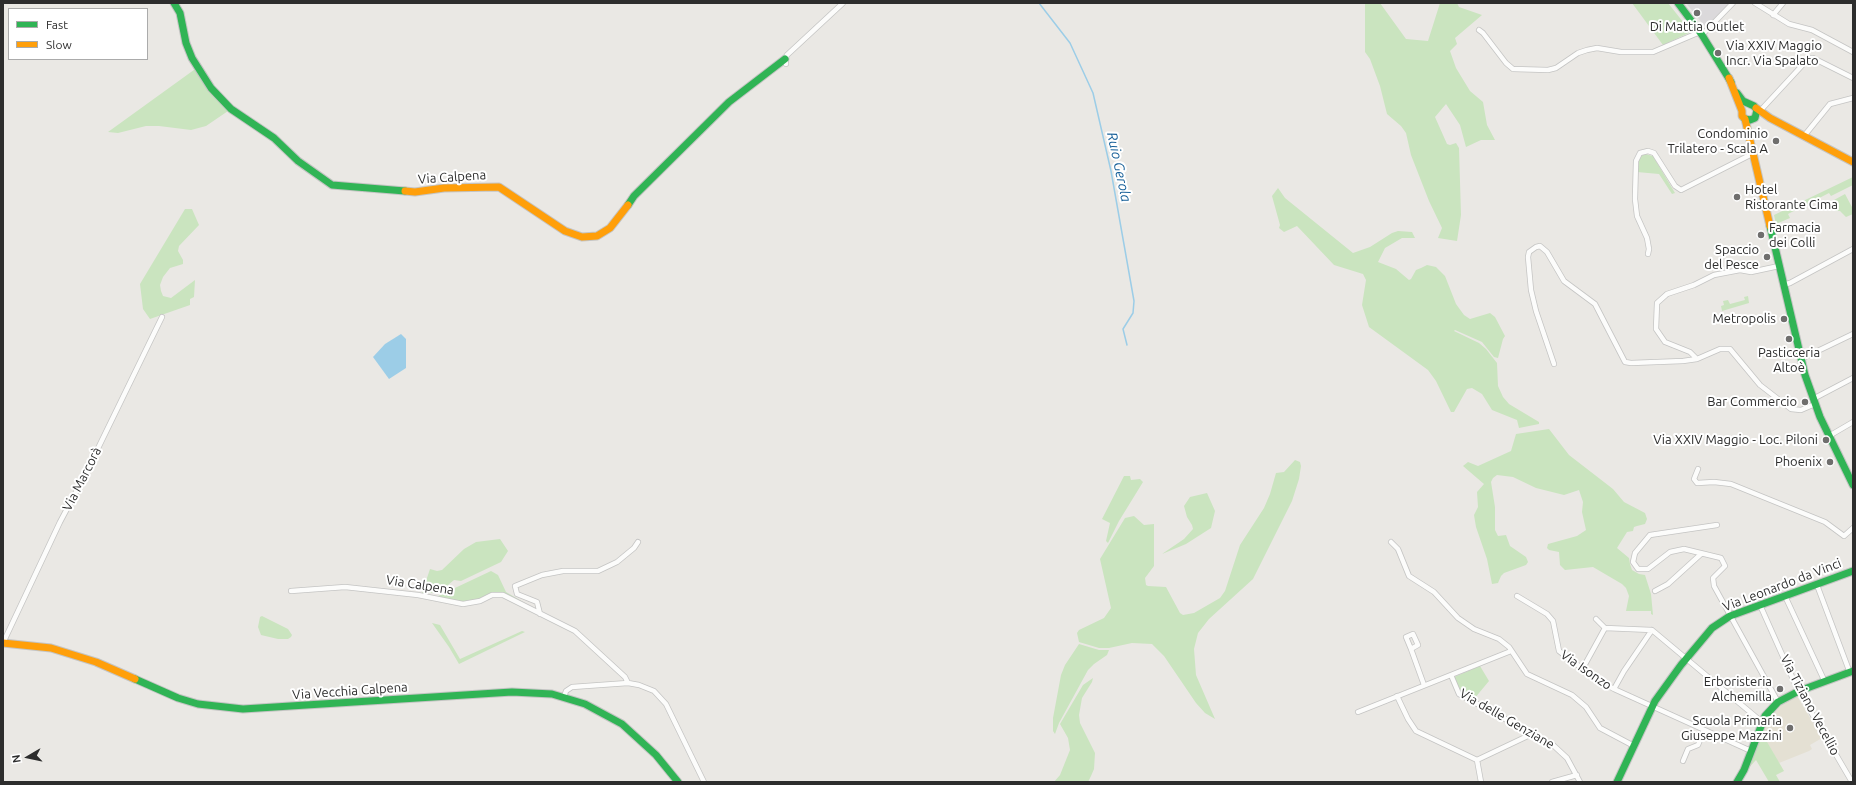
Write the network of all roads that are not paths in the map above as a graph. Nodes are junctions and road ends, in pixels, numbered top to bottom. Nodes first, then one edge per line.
1 (174, 3) edge
2 (843, 3) edge
3 (1733, 3) edge
4 (1755, 3) edge
5 (1783, 3) edge
6 (1679, 4) edge
7 (1773, 15) junction
8 (1479, 30) dead end
9 (1701, 33) junction
10 (1853, 52) edge
11 (786, 62) joint
12 (1729, 78) junction
13 (1853, 78) edge
14 (1853, 98) edge
15 (1758, 114) junction
16 (1804, 136) junction
17 (1752, 154) junction
18 (1853, 162) edge
19 (1853, 249) edge
20 (1648, 254) dead end
21 (1779, 266) junction
22 (1783, 285) junction
23 (162, 317) dead end
24 (1853, 334) edge
25 (1697, 359) junction
26 (1801, 359) junction
27 (1554, 364) dead end
28 (1853, 378) edge
29 (1814, 402) junction
30 (1853, 422) edge
31 (1829, 436) junction
32 (1698, 469) dead end
33 (1853, 485) edge
34 (1717, 525) dead end
35 (1853, 528) edge
36 (638, 542) dead end
37 (1391, 542) dead end
38 (1701, 554) junction
39 (1853, 571) edge
40 (1817, 585) junction
41 (290, 591) dead end
42 (1655, 591) dead end
43 (1517, 596) dead end
44 (1785, 596) junction
45 (1760, 605) junction
46 (542, 612) junction
47 (1730, 616) junction
48 (1596, 619) dead end
49 (1605, 628) junction
50 (1652, 630) junction
51 (3, 643) edge
52 (1411, 649) dead end
53 (1511, 651) junction
54 (1687, 658) junction
55 (1583, 668) junction
56 (1851, 672) edge
57 (1451, 675) junction
58 (1825, 682) junction
59 (628, 683) junction
60 (1424, 685) junction
61 (1614, 690) junction
62 (1799, 691) junction
63 (564, 696) junction
64 (1397, 696) junction
65 (1778, 702) junction
66 (1652, 707) junction
67 (1358, 712) dead end
68 (1762, 722) junction
69 (1704, 730) junction
70 (1534, 733) junction
71 (1634, 746) junction
72 (1751, 752) junction
73 (1477, 760) junction
74 (1683, 761) dead end
75 (1853, 772) edge
76 (1577, 775) junction
77 (1848, 775) junction
78 (678, 782) edge
79 (704, 782) edge
80 (1482, 782) edge
81 (1552, 782) edge
82 (1580, 782) edge
83 (1617, 782) edge
84 (1737, 782) edge
85 (1852, 782) edge

1 - 11 street, Via Calpena
2 - 11 street, Via Calpena
3 - 9 street
4 - 7 street
5 - 7 street
6 - 9 street
7 - 10 street
8 - 9 street
9 - 12 street
12 - 15 street
12 - 15 street
13 - 15 street
14 - 16 street
15 - 16 street
15 - 17 street
16 - 18 street
17 - 20 street
17 - 21 street
19 - 22 street
21 - 22 street
21 - 25 street
22 - 26 street
23 - 51 street, Via Marcorà
24 - 26 street
25 - 27 street
25 - 29 street
26 - 29 street
28 - 29 street
29 - 31 street
30 - 31 street
31 - 33 street
32 - 35 street
34 - 38 street
36 - 46 street, Via Calpena
37 - 53 street
38 - 42 street
38 - 47 street
39 - 40 street, Via Leonardo da Vinci
40 - 44 street, Via Leonardo da Vinci
40 - 56 street
41 - 46 street, Via Calpena
43 - 55 street, Via Isonzo
44 - 45 street, Via Leonardo da Vinci
44 - 58 street
45 - 47 street, Via Leonardo da Vinci
45 - 62 street, Via Tiziano Vecellio
46 - 59 street, Via Calpena
47 - 54 street, Via Leonardo da Vinci
47 - 65 street
48 - 49 street
49 - 50 street
49 - 55 street
50 - 54 street
50 - 61 street
51 - 63 street, Via Vecchia Calpena
52 - 60 street
53 - 57 street
53 - 71 street
54 - 66 street, Via Leonardo da Vinci
54 - 68 street
55 - 61 street, Via Isonzo
56 - 58 street
57 - 60 street
57 - 70 street, Via delle Genziane
58 - 62 street
59 - 63 street
59 - 79 street
60 - 64 street
61 - 66 street, Via Isonzo
62 - 65 street
62 - 77 street, Via Tiziano Vecellio
63 - 78 street, Via Vecchia Calpena
64 - 67 street
64 - 73 street
65 - 68 street
66 - 69 street, Via Isonzo
66 - 71 street, Via Leonardo da Vinci
68 - 72 street
69 - 72 street, Via Isonzo
69 - 74 street
70 - 73 street
70 - 76 street, Via delle Genziane
71 - 83 street, Via Leonardo da Vinci
72 - 84 street
73 - 80 street
75 - 77 street
76 - 81 street
76 - 82 street, Via delle Genziane
77 - 85 street, Via Tiziano Vecellio

